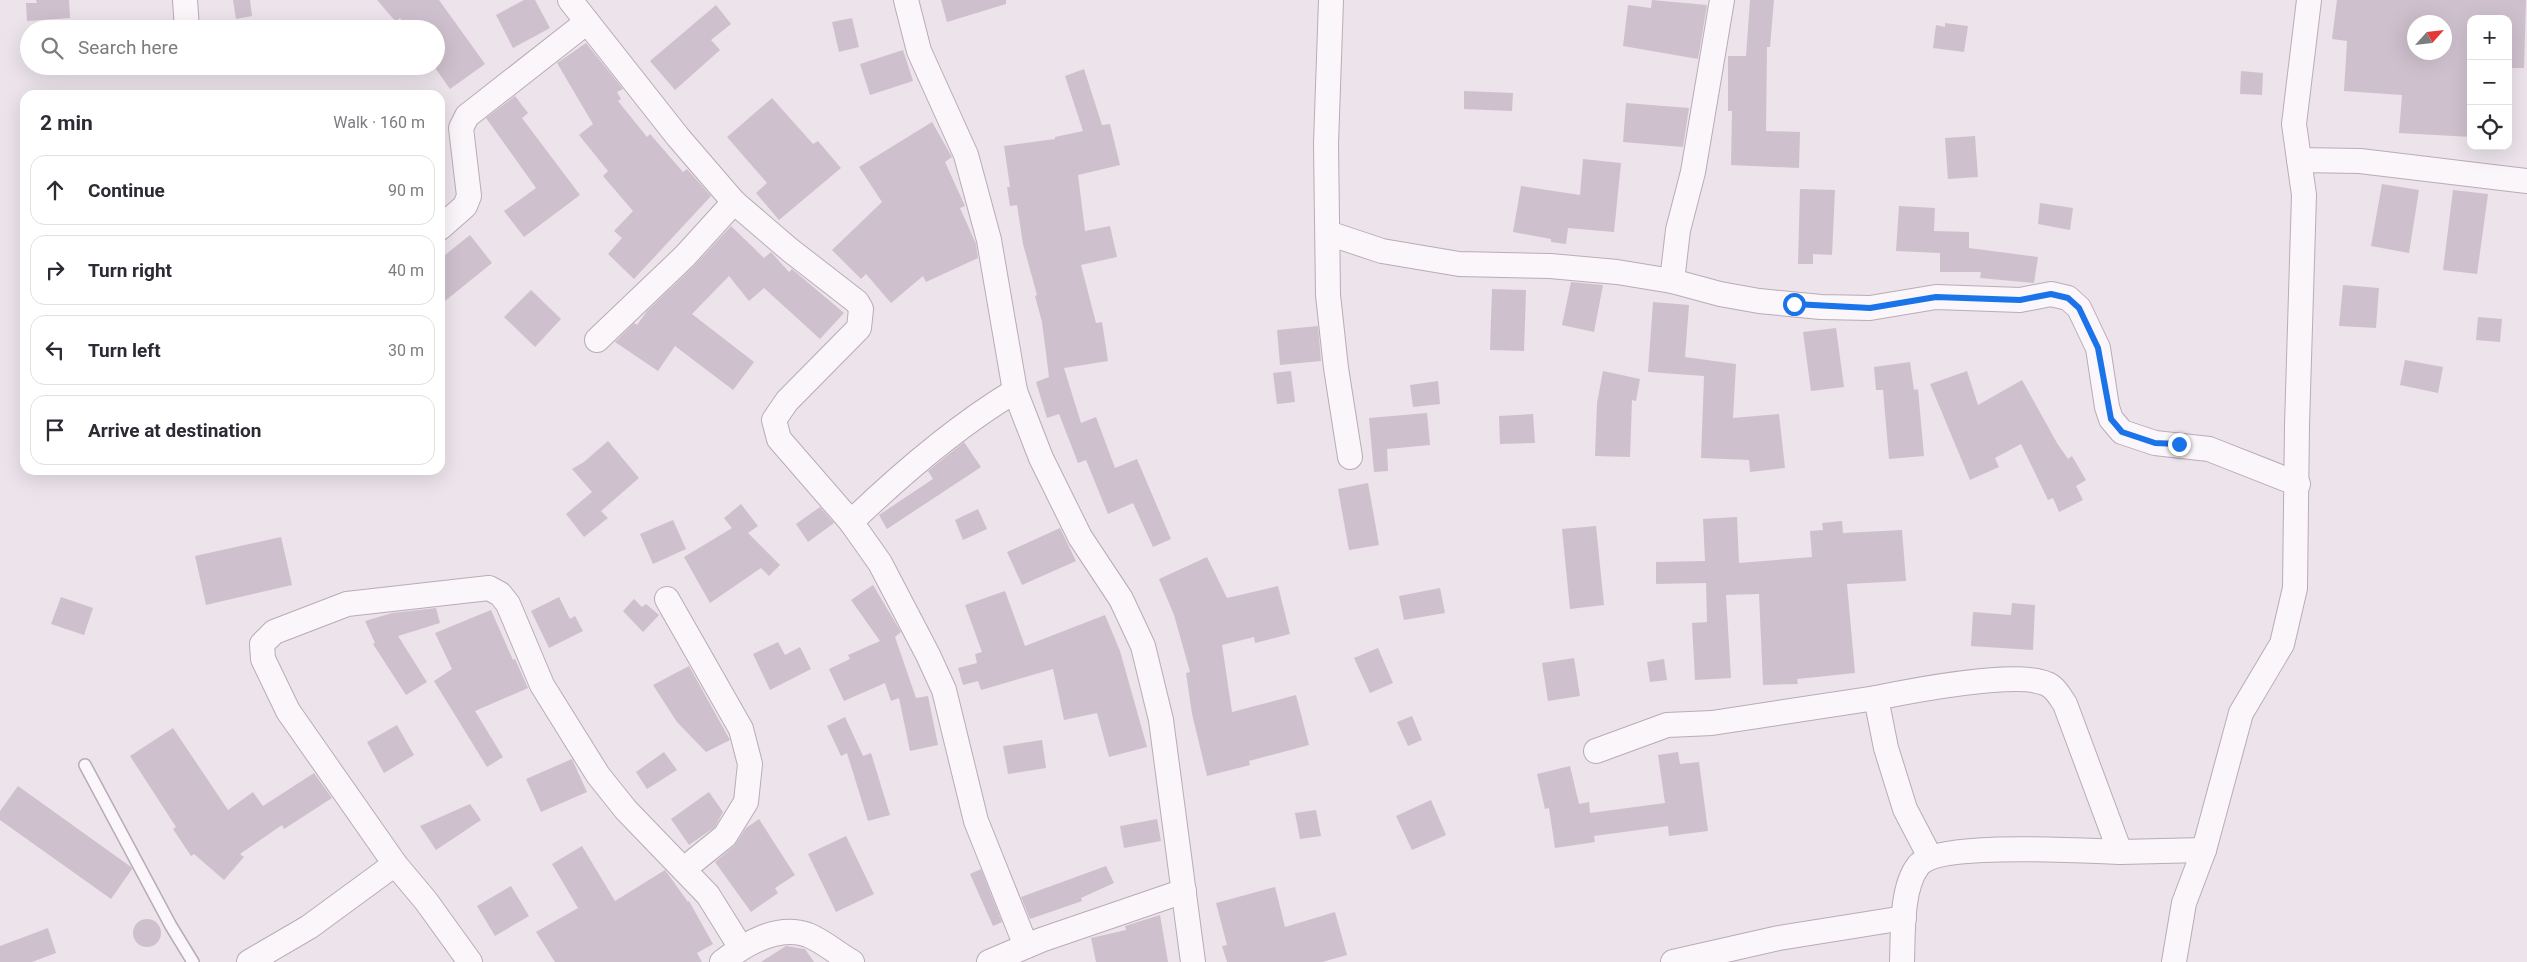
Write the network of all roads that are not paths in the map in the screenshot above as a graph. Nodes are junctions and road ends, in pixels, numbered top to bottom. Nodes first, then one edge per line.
1 (185, 0) edge
2 (570, 0) edge
3 (906, 0) edge
4 (1331, 0) edge
5 (1722, 0) edge
6 (2309, 0) edge
7 (186, 20) edge
8 (587, 22) junction
9 (2299, 160) junction
10 (2527, 180) edge
11 (734, 202) junction
12 (445, 224) edge
13 (1328, 233) junction
14 (1672, 281) junction
15 (597, 340) dead end
16 (1015, 391) junction
17 (1350, 457) dead end
18 (2298, 484) junction
19 (851, 522) junction
20 (667, 599) dead end
21 (1876, 698) junction
22 (1596, 751) dead end
23 (85, 765) dead end
24 (2204, 850) junction
25 (2120, 852) junction
26 (1930, 857) junction
27 (395, 864) junction
28 (684, 869) junction
29 (1184, 890) junction
30 (1904, 918) junction
31 (1026, 946) junction
32 (741, 948) junction
33 (193, 962) edge
34 (249, 962) edge
35 (470, 962) edge
36 (722, 962) edge
37 (852, 962) edge
38 (989, 962) edge
39 (1193, 962) edge
40 (1673, 962) edge
41 (1902, 962) edge
42 (2174, 962) edge

1 - 7 street
2 - 8 street
3 - 16 street
4 - 13 street
5 - 14 street
6 - 9 street
8 - 11 street
8 - 12 street
9 - 10 street
9 - 18 street
11 - 15 street
11 - 19 street
13 - 14 street
13 - 17 street
14 - 18 street
16 - 19 street
16 - 29 street
18 - 24 street
19 - 31 street
20 - 28 street
21 - 22 street
21 - 25 street
21 - 26 street
23 - 33 lane
24 - 25 street
24 - 42 street
25 - 26 street
26 - 30 street
27 - 28 street
27 - 34 street
27 - 35 street
28 - 32 street
29 - 31 street
29 - 39 street
30 - 40 street
30 - 41 street
31 - 38 street
32 - 36 street
32 - 37 street

